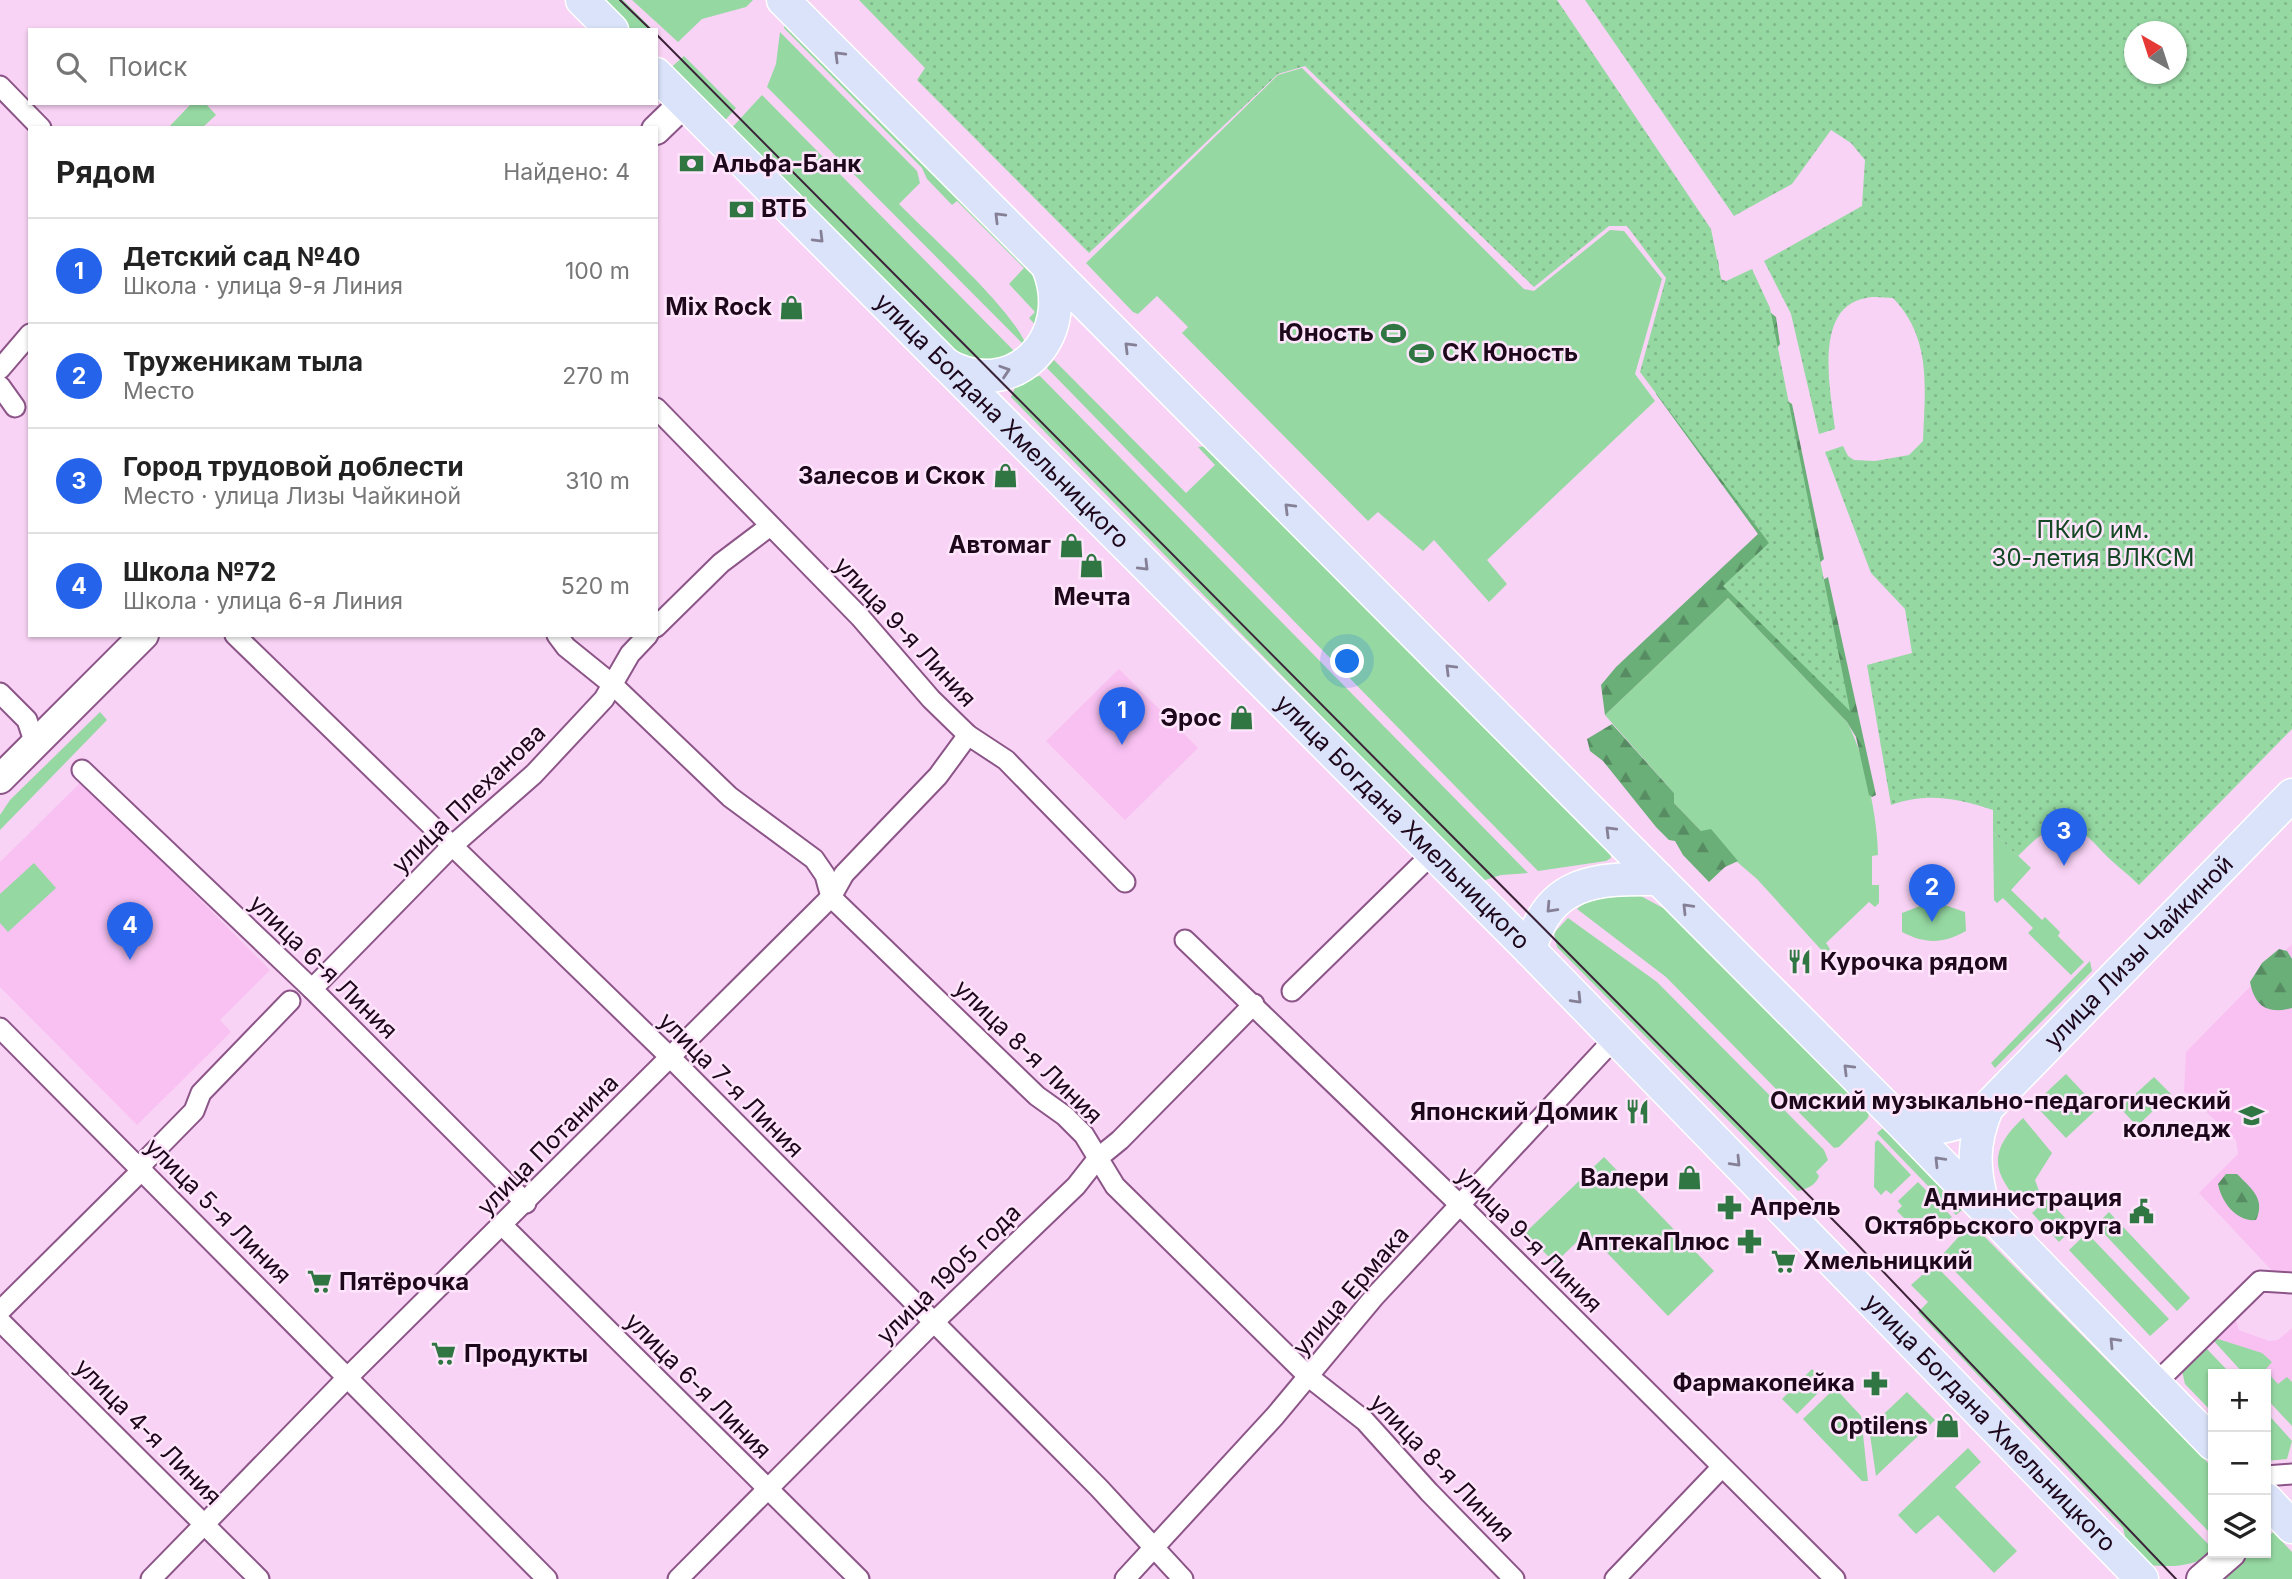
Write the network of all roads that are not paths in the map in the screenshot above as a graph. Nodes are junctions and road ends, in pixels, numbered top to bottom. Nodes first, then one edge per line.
1 (582, 0) edge
2 (783, 0) edge
3 (610, 28) edge
4 (658, 76) edge
5 (0, 86) edge
6 (685, 102) junction
7 (39, 126) edge
8 (658, 128) edge
9 (1047, 265) junction
10 (28, 336) edge
11 (941, 361) junction
12 (0, 369) edge
13 (0, 386) edge
14 (15, 407) dead end
15 (658, 410) edge
16 (770, 526) junction
17 (658, 625) edge
18 (142, 637) edge
19 (237, 637) edge
20 (558, 637) edge
21 (646, 637) edge
22 (613, 685) junction
23 (0, 693) edge
24 (31, 732) junction
25 (968, 735) junction
26 (82, 770) dead end
27 (0, 779) edge
28 (2292, 795) edge
29 (452, 846) junction
30 (1433, 853) junction
31 (1659, 879) junction
32 (1125, 881) dead end
33 (831, 897) junction
34 (1185, 940) dead end
35 (1530, 950) junction
36 (312, 989) junction
37 (1292, 991) dead end
38 (290, 1001) dead end
39 (1254, 1004) junction
40 (0, 1028) edge
41 (1615, 1038) junction
42 (670, 1057) junction
43 (1987, 1108) junction
44 (1896, 1118) junction
45 (1098, 1158) junction
46 (142, 1170) junction
47 (526, 1203) junction
48 (1460, 1205) junction
49 (1984, 1208) junction
50 (503, 1226) junction
51 (2292, 1283) edge
52 (0, 1311) edge
53 (0, 1321) edge
54 (933, 1323) junction
55 (1309, 1377) junction
56 (346, 1378) junction
57 (2155, 1384) junction
58 (2208, 1439) edge
59 (1723, 1467) junction
60 (2292, 1474) edge
61 (2271, 1476) edge
62 (767, 1489) junction
63 (2292, 1501) edge
64 (2271, 1504) edge
65 (206, 1524) junction
66 (2292, 1525) edge
67 (1152, 1548) junction
68 (2225, 1558) edge
69 (151, 1579) edge
70 (259, 1579) edge
71 (547, 1579) edge
72 (678, 1579) edge
73 (859, 1579) edge
74 (1125, 1579) edge
75 (1183, 1579) edge
76 (1514, 1579) edge
77 (1615, 1579) edge
78 (1835, 1579) edge
79 (2142, 1579) edge
80 (2201, 1579) edge

1 - 3 main road
9 -> 2 main road
4 - 6 main road, улица Богдана Хмельницкого
5 - 7 street
6 - 8 main road
6 -> 11 main road, улица Богдана Хмельницкого
11 -> 9 main road
31 -> 9 main road
10 - 12 street
11 -> 30 main road, улица Богдана Хмельницкого
13 - 14 street
15 - 16 street, улица 9-я Линия
16 - 17 street
16 - 25 street, улица 9-я Линия
18 - 24 main road
19 - 29 street, улица 7-я Линия
20 - 22 street, улица 8-я Линия
21 - 22 street, улица Плеханова
22 - 29 street, улица Плеханова
22 - 33 street, улица 8-я Линия
23 - 24 street
24 - 27 main road
25 - 32 street, улица 9-я Линия
25 - 33 street, улица Потанина
26 - 36 street, улица 6-я Линия
28 - 43 main road, улица Лизы Чайкиной
29 - 36 street, улица Плеханова
29 - 42 street, улица 7-я Линия
30 - 35 main road, улица Богдана Хмельницкого
30 - 37 street
31 -> 35 main road
44 -> 31 main road
33 - 42 street, улица Потанина
33 - 45 street, улица 8-я Линия
34 - 39 street, улица 9-я Линия
35 -> 41 main road, улица Богдана Хмельницкого
36 - 47 street, улица 6-я Линия
38 - 46 street
39 - 45 street, улица 1905 года
39 - 48 street, улица 9-я Линия
40 - 46 street, улица 5-я Линия
41 - 48 street, улица Ермака
41 -> 79 main road, улица Богдана Хмельницкого
42 - 47 street, улица Потанина
42 - 54 street, улица 7-я Линия
43 - 44 main road
43 - 49 main road
49 -> 44 main road
45 - 54 street, улица 1905 года
45 - 55 street, улица 8-я Линия
46 - 52 street
46 - 56 street, улица 5-я Линия
47 - 50 street, улица Потанина
48 - 55 street, улица Ермака
48 - 59 street, улица 9-я Линия
57 -> 49 main road
50 - 56 street, улица Потанина
50 - 62 street, улица 6-я Линия
51 - 57 street
53 - 65 street, улица 4-я Линия
54 - 62 street, улица 1905 года
54 - 67 street, улица 7-я Линия
55 - 67 street, улица Ермака
55 - 76 street, улица 8-я Линия
56 - 65 street, улица Потанина
56 - 71 street, улица 5-я Линия
57 - 58 main road
59 - 77 street
59 - 78 street, улица 9-я Линия
60 - 61 street
62 - 72 street, улица 1905 года
62 - 73 street, улица 6-я Линия
63 - 66 street
64 - 66 main road
65 - 69 street, улица Потанина
65 - 70 street, улица 4-я Линия
67 - 74 street, улица Ермака
67 - 75 street, улица 7-я Линия
68 - 80 main road

